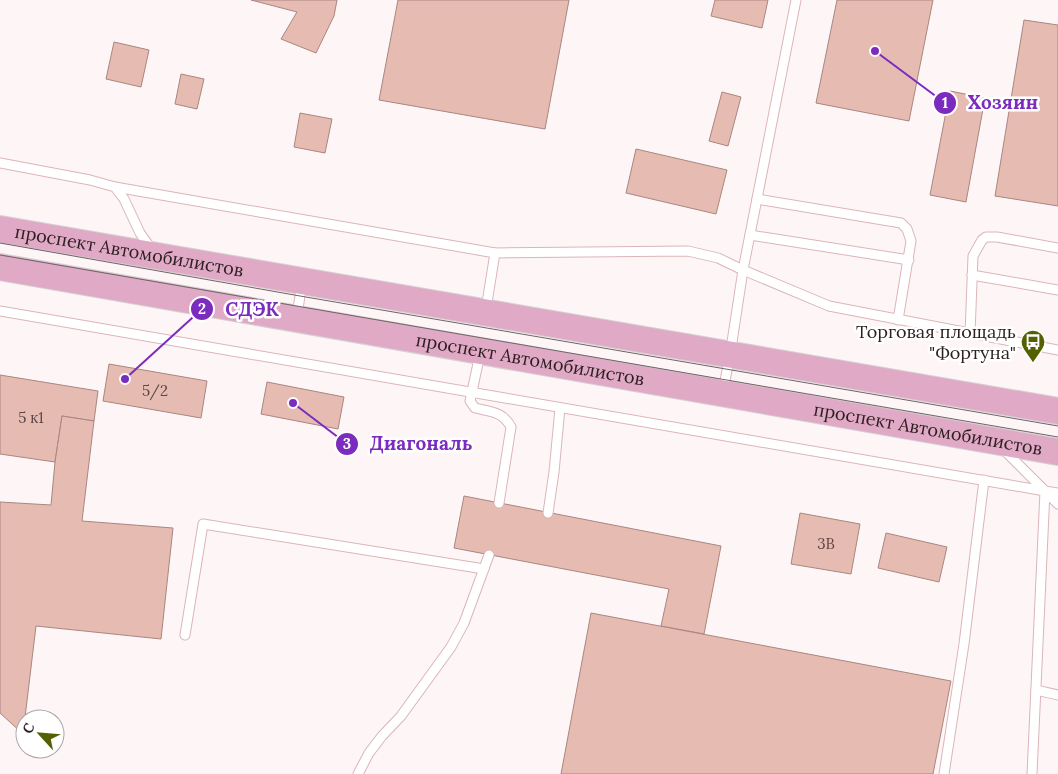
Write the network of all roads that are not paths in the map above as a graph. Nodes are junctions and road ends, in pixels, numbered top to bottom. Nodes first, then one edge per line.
1 (796, 0) edge
2 (0, 163) edge
3 (115, 187) junction
4 (757, 198) junction
5 (0, 229) edge
6 (750, 235) junction
7 (1058, 248) edge
8 (495, 252) junction
9 (156, 256) junction
10 (909, 260) junction
11 (0, 268) edge
12 (742, 270) junction
13 (972, 275) junction
14 (302, 282) junction
15 (1058, 290) edge
16 (0, 311) edge
17 (486, 312) junction
18 (296, 319) junction
19 (898, 320) junction
20 (970, 334) junction
21 (1058, 350) edge
22 (480, 351) junction
23 (730, 355) junction
24 (471, 392) junction
25 (723, 394) junction
26 (560, 408) junction
27 (1058, 412) edge
28 (996, 441) junction
29 (1058, 452) edge
30 (984, 480) junction
31 (1045, 491) junction
32 (1058, 493) edge
33 (499, 503) dead end
34 (1058, 504) edge
35 (548, 512) dead end
36 (489, 554) dead end
37 (484, 569) junction
38 (185, 636) dead end
39 (1036, 690) junction
40 (1058, 695) edge
41 (358, 774) edge
42 (944, 774) edge
43 (1032, 774) edge

1 - 4 lane
2 - 3 lane
3 - 8 lane
3 - 9 lane
4 - 6 lane
4 - 10 lane
5 - 9 main road, проспект Автомобилистов
6 - 10 lane
6 - 12 lane
7 - 13 lane
8 - 12 lane
8 - 17 lane
9 - 14 main road, проспект Автомобилистов
10 - 19 lane
11 - 18 main road, проспект Автомобилистов
12 - 19 lane
12 - 23 lane
13 - 15 lane
13 - 20 lane
14 - 17 main road, проспект Автомобилистов
14 - 18 lane
16 - 24 lane
17 - 23 main road, проспект Автомобилистов
18 - 22 main road, проспект Автомобилистов
19 - 20 lane
20 - 21 lane
22 - 24 lane
22 - 25 main road, проспект Автомобилистов
23 - 25 lane
23 - 27 main road, проспект Автомобилистов
24 - 26 lane
24 - 33 lane
25 - 28 main road, проспект Автомобилистов
26 - 30 lane
26 - 35 lane
28 - 29 main road, проспект Автомобилистов
28 - 31 lane
30 - 31 lane
30 - 42 lane
31 - 32 lane
31 - 34 lane
31 - 39 lane
36 - 37 lane
37 - 38 lane
37 - 41 lane
39 - 40 lane
39 - 43 lane

